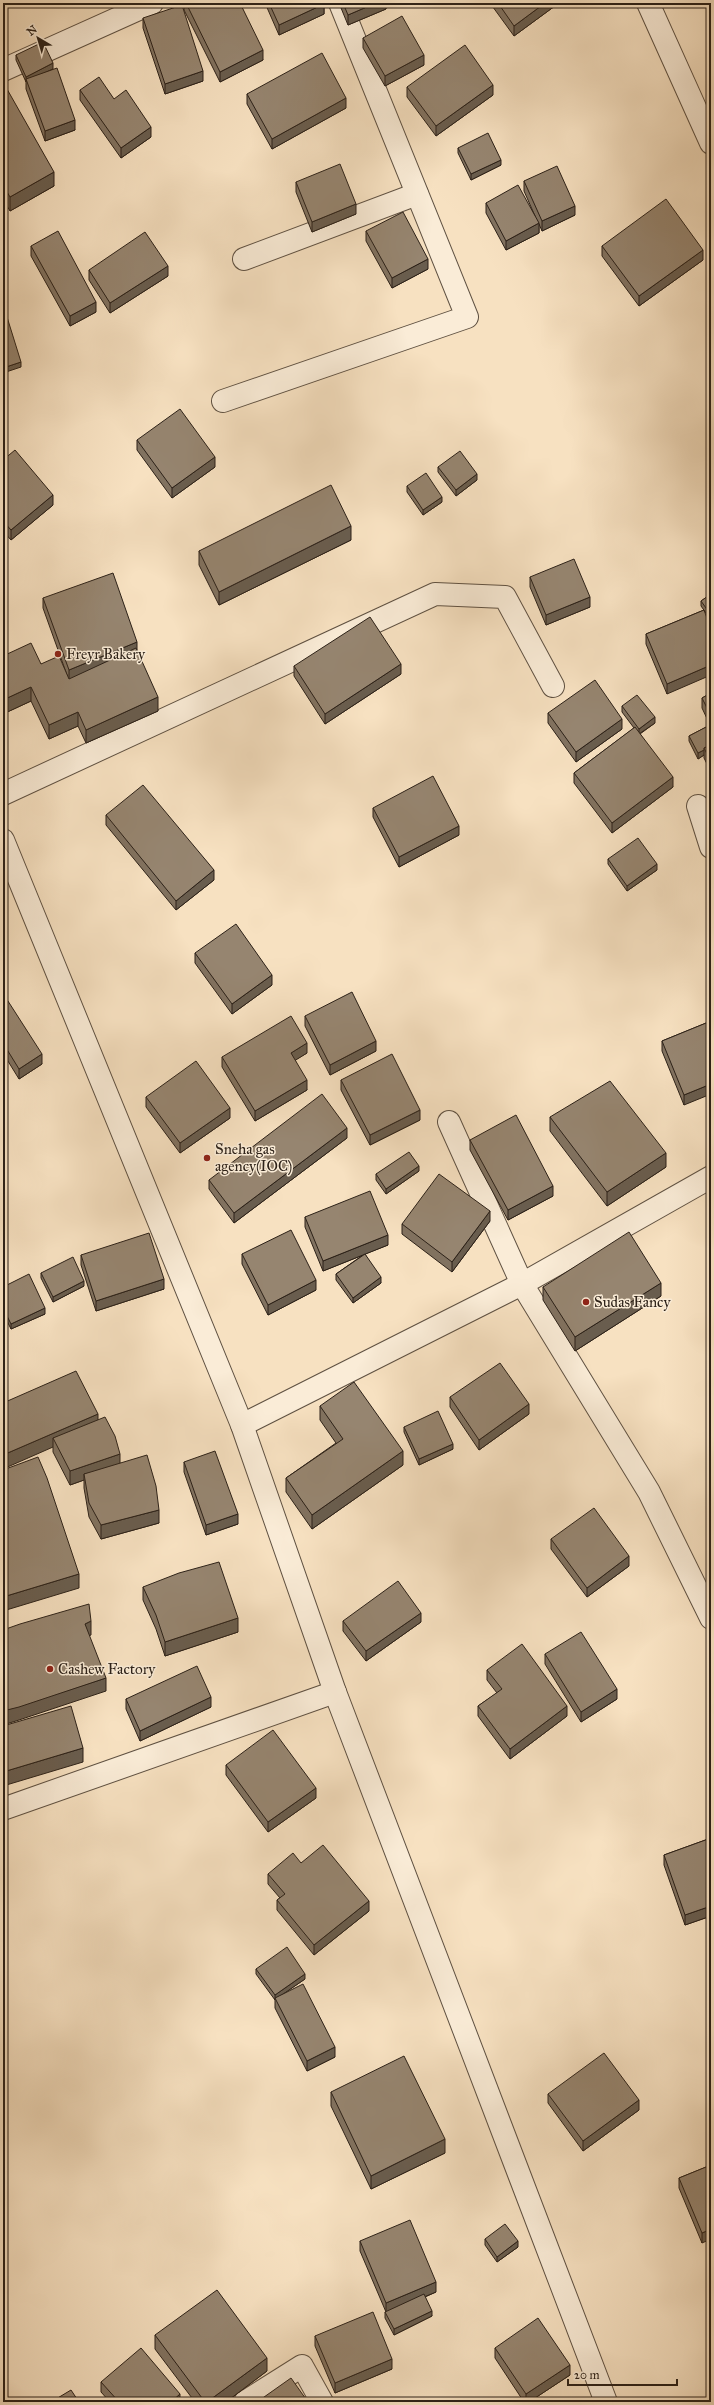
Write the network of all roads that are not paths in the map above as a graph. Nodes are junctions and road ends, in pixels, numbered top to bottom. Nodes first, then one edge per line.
1 (152, 3) edge
2 (340, 3) edge
3 (648, 3) edge
4 (3, 70) edge
5 (711, 144) edge
6 (417, 194) junction
7 (244, 259) dead end
8 (223, 401) dead end
9 (553, 686) dead end
10 (3, 794) edge
11 (698, 806) dead end
12 (3, 840) edge
13 (711, 847) edge
14 (449, 1122) dead end
15 (711, 1177) edge
16 (522, 1284) junction
17 (242, 1425) junction
18 (711, 1618) edge
19 (335, 1692) junction
20 (3, 1809) edge
21 (245, 2402) edge
22 (322, 2402) edge
23 (606, 2402) edge

1 - 4 street
2 - 6 street
3 - 5 street
6 - 7 street
6 - 8 street
9 - 10 street
11 - 13 street
12 - 17 street
14 - 16 street
15 - 16 street
16 - 17 street
16 - 18 street
17 - 19 street
19 - 20 street
19 - 23 street
21 - 22 street

